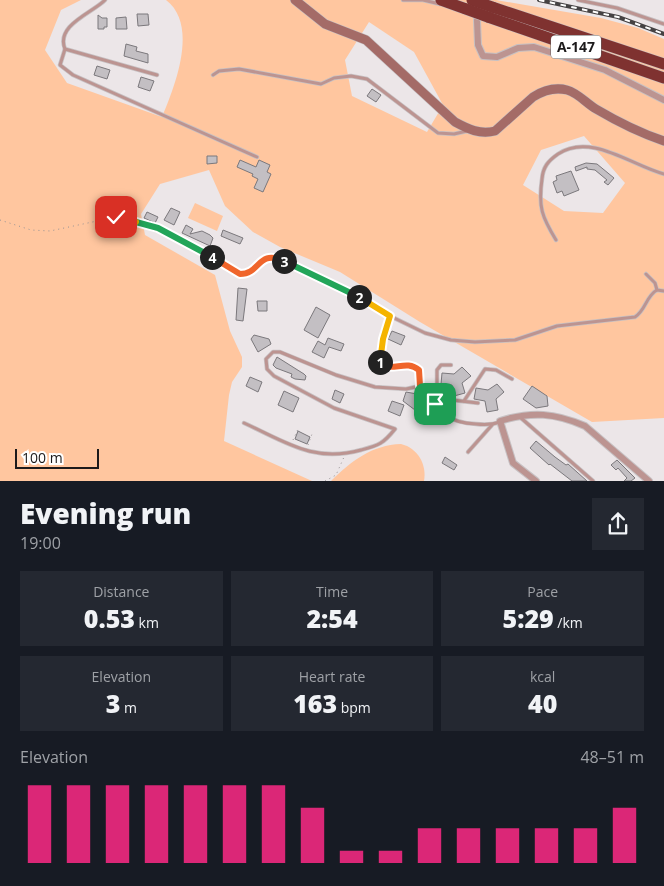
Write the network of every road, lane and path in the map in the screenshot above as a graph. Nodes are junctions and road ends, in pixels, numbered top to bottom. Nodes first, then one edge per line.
1 (106, 0) edge
2 (295, 0) edge
3 (404, 0) edge
4 (441, 0) edge
5 (578, 0) edge
6 (469, 5) edge
7 (486, 15) junction
8 (664, 24) edge
9 (65, 48) junction
10 (664, 64) edge
11 (158, 75) dead end
12 (213, 75) dead end
13 (664, 78) edge
14 (664, 100) edge
15 (470, 130) junction
16 (664, 141) edge
17 (257, 157) dead end
18 (664, 174) edge
19 (0, 220) edge
20 (158, 228) joint
21 (556, 240) dead end
22 (646, 274) dead end
23 (658, 290) junction
24 (664, 291) edge
25 (390, 316) junction
26 (451, 365) dead end
27 (512, 380) dead end
28 (420, 386) junction
29 (464, 401) junction
30 (436, 403) junction
31 (478, 403) dead end
32 (520, 417) junction
33 (500, 421) junction
34 (244, 422) dead end
35 (492, 425) junction
36 (298, 429) dead end
37 (312, 434) dead end
38 (293, 440) joint
39 (291, 444) junction
40 (307, 446) joint
41 (305, 451) junction
42 (468, 452) dead end
43 (346, 454) junction
44 (325, 481) edge
45 (536, 481) edge
46 (593, 481) edge
47 (649, 481) edge

1 - 9 lane
2 - 15 street
3 - 6 lane
4 - 6 highway, А-147
5 - 8 lane
6 - 7 highway, А-147, bridge
7 - 10 highway, А-147
7 - 13 highway, А-147
7 - 14 street
9 - 11 lane
9 - 17 lane
12 - 15 lane
15 - 16 street
18 - 21 lane
19 - 20 path
20 - 25 lane
22 - 23 lane
23 - 24 lane
23 - 25 lane
25 - 28 lane
26 - 30 lane
27 - 29 lane
28 - 30 lane
28 - 43 lane
29 - 30 lane
29 - 31 lane
30 - 35 lane
32 - 33 street
32 - 46 lane
32 - 47 street
33 - 35 lane
33 - 45 street
34 - 39 lane
35 - 42 lane
36 - 38 path
37 - 40 path
38 - 39 lane
39 - 41 lane
40 - 41 lane
41 - 43 lane
43 - 44 path

